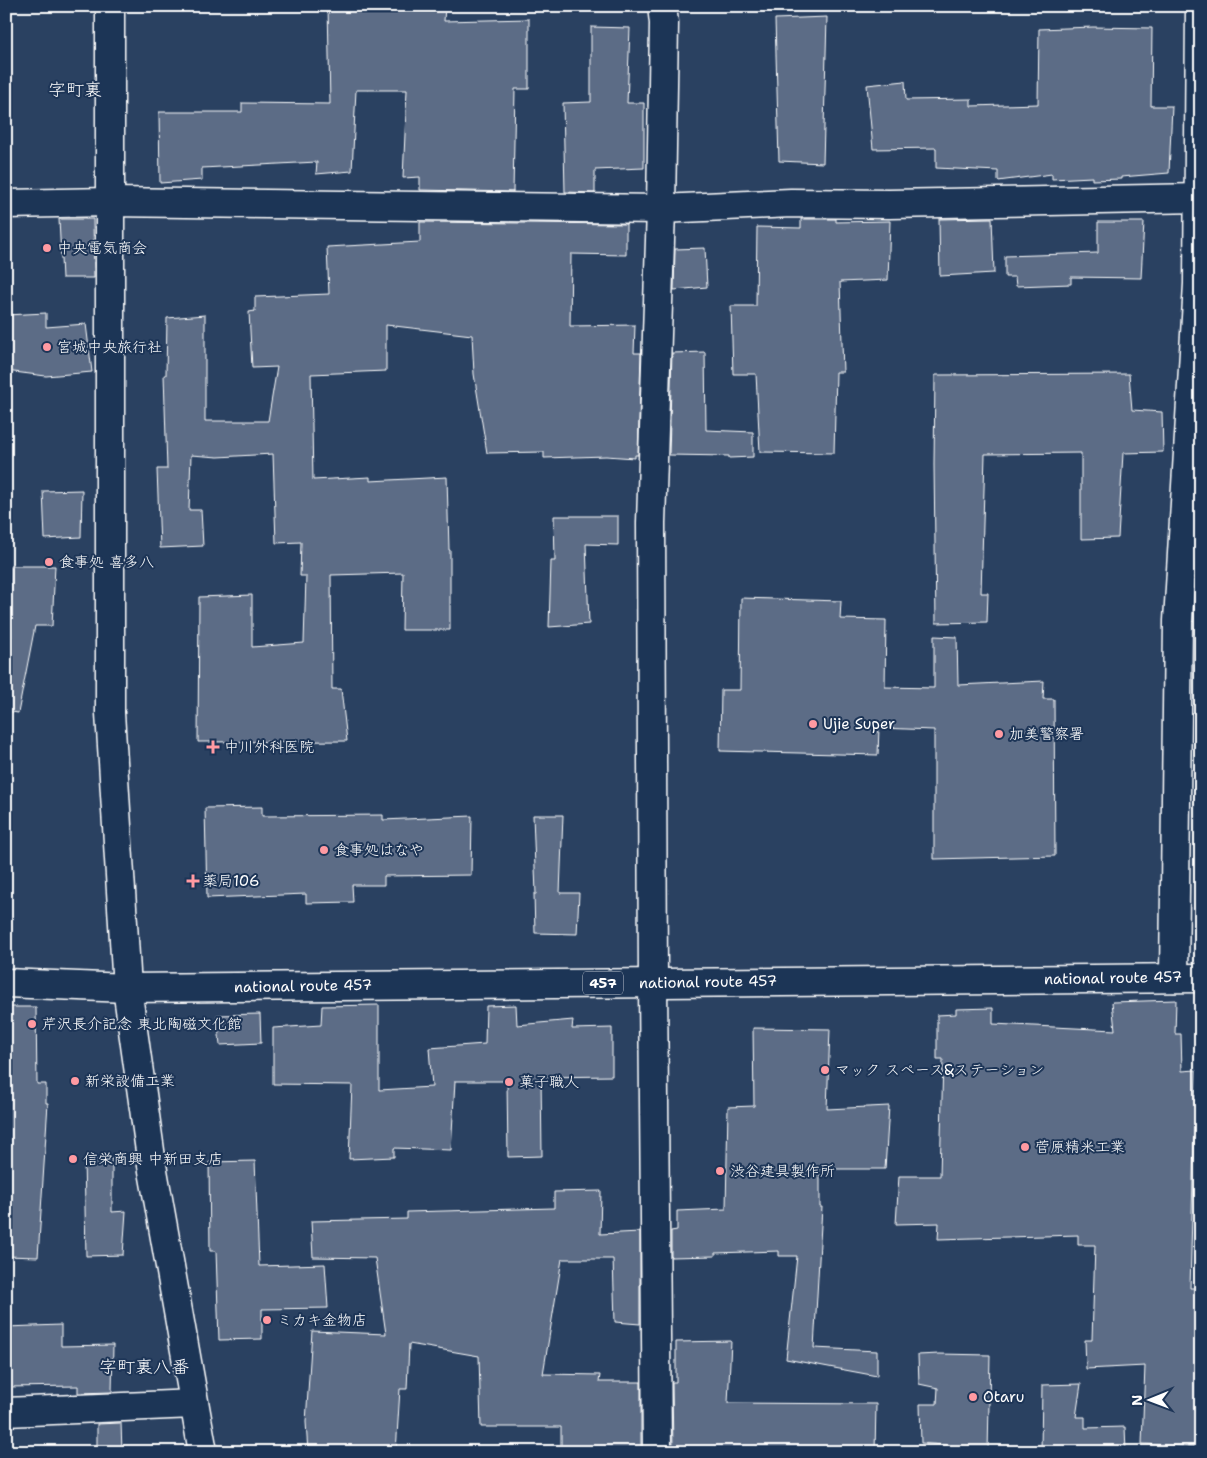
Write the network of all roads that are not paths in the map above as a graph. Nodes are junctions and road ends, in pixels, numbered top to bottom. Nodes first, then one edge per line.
1 (110, 6) edge
2 (662, 6) edge
3 (1200, 6) edge
4 (1200, 198) edge
5 (110, 202) junction
6 (6, 204) edge
7 (661, 209) junction
8 (1174, 978) junction
9 (1201, 978) edge
10 (6, 983) edge
11 (653, 983) junction
12 (127, 988) junction
13 (194, 1404) junction
14 (6, 1412) edge
15 (203, 1452) edge
16 (657, 1452) edge

1 - 5 main road
2 - 7 main road
3 - 4 main road
4 - 7 main road
4 - 8 main road
5 - 6 main road
5 - 7 main road
5 - 12 main road
7 - 11 main road
8 - 9 main road, national route 457 / 457
8 - 11 main road, national route 457 / 457
10 - 12 main road, national route 457 / 457
11 - 12 main road, national route 457 / 457
11 - 16 main road
12 - 13 main road
13 - 14 main road
13 - 15 main road

